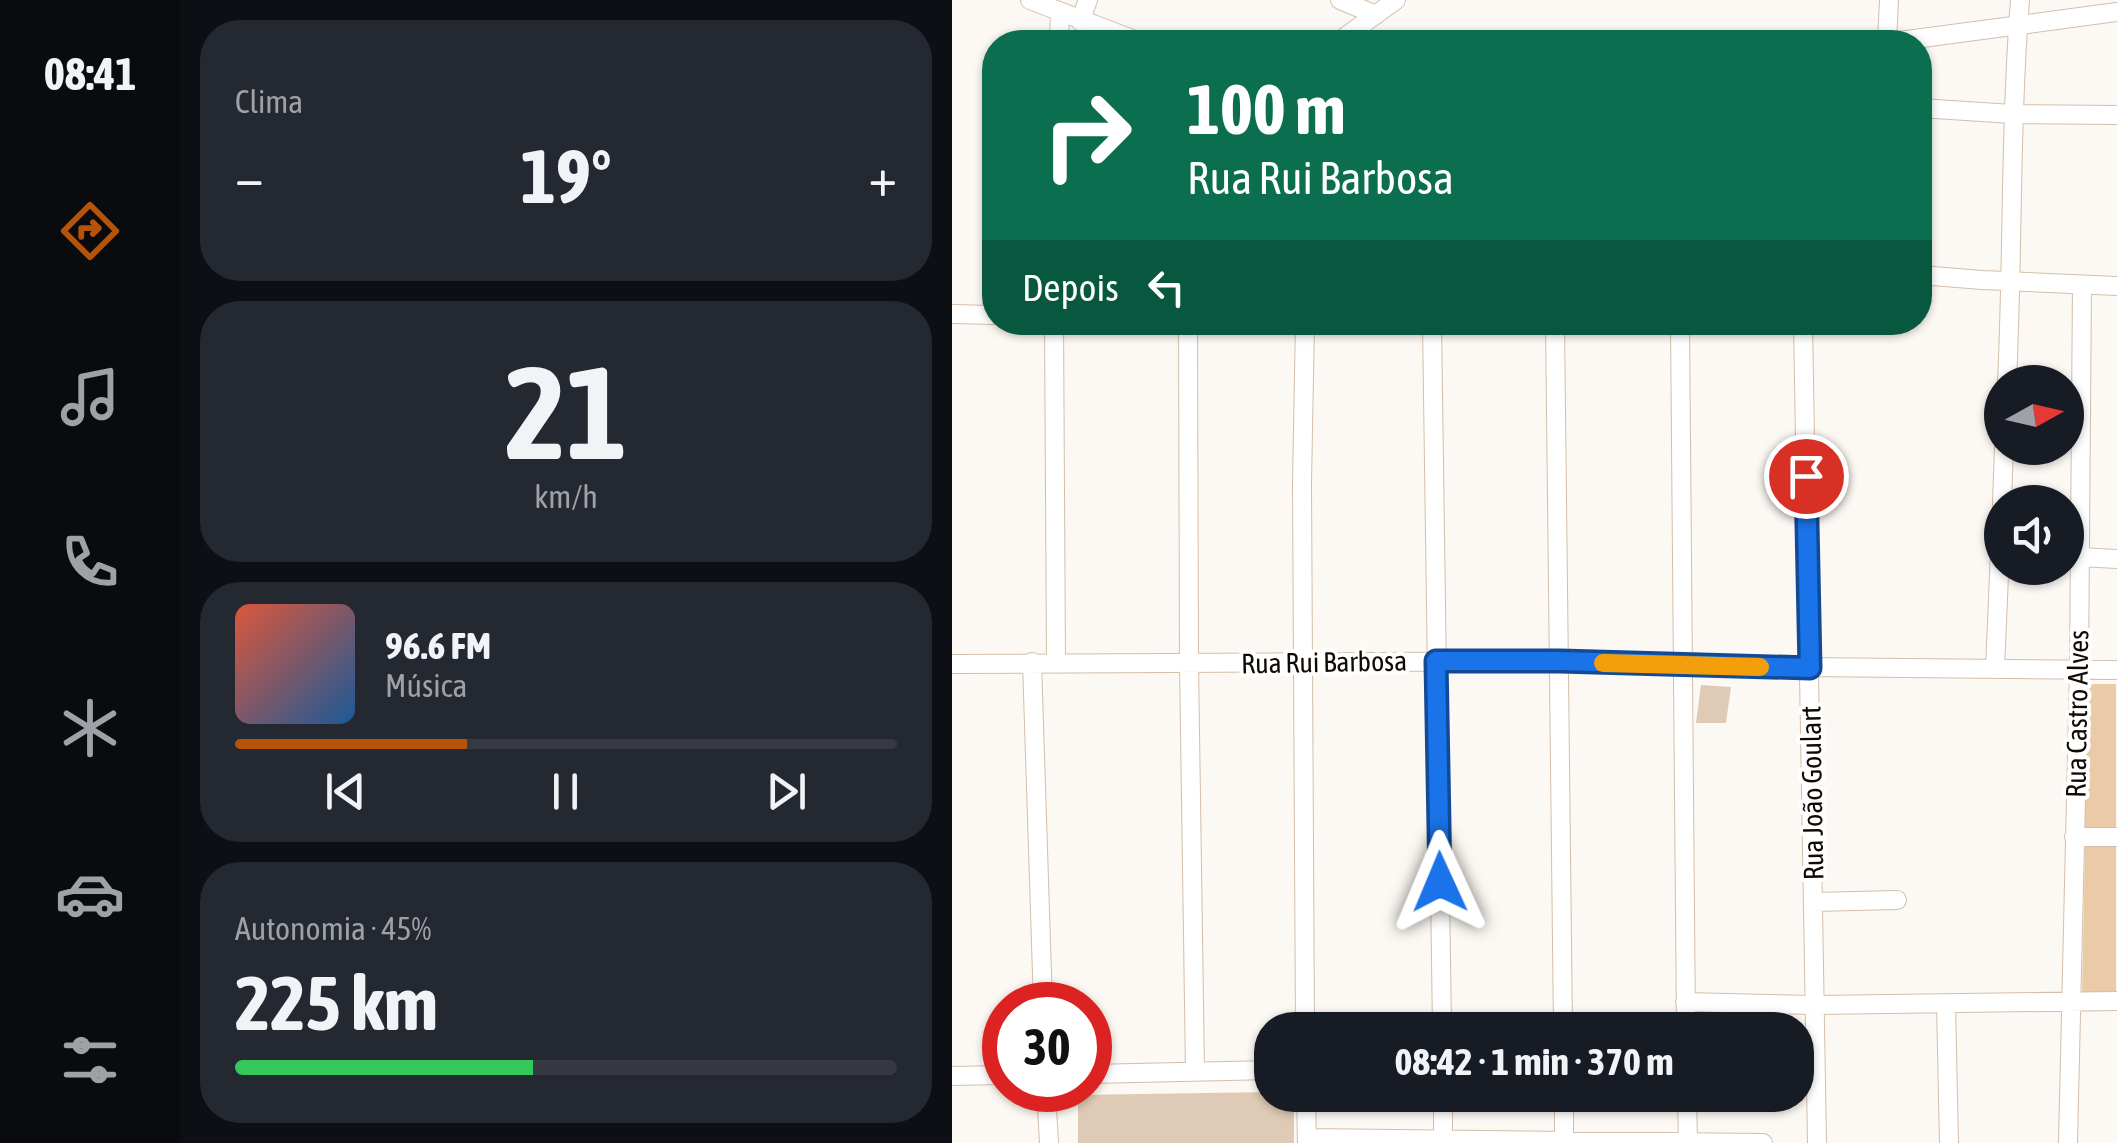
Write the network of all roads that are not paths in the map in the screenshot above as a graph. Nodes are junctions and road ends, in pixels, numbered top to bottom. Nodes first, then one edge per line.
1 (1030, 0) edge
2 (1088, 0) edge
3 (1340, 0) edge
4 (1396, 0) edge
5 (1889, 0) edge
6 (2020, 0) edge
7 (1060, 12) junction
8 (2116, 12) edge
9 (1376, 15) junction
10 (1080, 21) junction
11 (2018, 25) junction
12 (1059, 30) edge
13 (1106, 30) edge
14 (1355, 30) edge
15 (1889, 30) edge
16 (1932, 36) edge
17 (1932, 109) edge
18 (2012, 114) junction
19 (2116, 115) edge
20 (1932, 275) edge
21 (2012, 282) junction
22 (2082, 284) junction
23 (2116, 286) edge
24 (952, 314) edge
25 (982, 315) edge
26 (1054, 335) edge
27 (1188, 335) edge
28 (1305, 335) edge
29 (1432, 335) edge
30 (1555, 335) edge
31 (1680, 335) edge
32 (1803, 335) edge
33 (2008, 365) edge
34 (2081, 485) edge
35 (2084, 557) edge
36 (2116, 558) edge
37 (1999, 585) edge
38 (2080, 585) edge
39 (1436, 661) junction
40 (1560, 661) junction
41 (1032, 662) junction
42 (1056, 662) junction
43 (1304, 662) junction
44 (1189, 663) junction
45 (952, 664) edge
46 (1682, 666) junction
47 (1810, 668) junction
48 (1995, 669) junction
49 (2079, 669) junction
50 (2116, 670) edge
51 (2116, 837) edge
52 (2074, 838) junction
53 (1897, 900) dead end
54 (1813, 902) junction
55 (1042, 982) edge
56 (2072, 1001) junction
57 (2116, 1001) edge
58 (1686, 1002) junction
59 (1946, 1004) junction
60 (1815, 1005) junction
61 (1305, 1012) edge
62 (1442, 1012) edge
63 (1563, 1012) edge
64 (1686, 1012) edge
65 (1254, 1070) edge
66 (1195, 1071) junction
67 (1112, 1073) edge
68 (952, 1076) edge
69 (982, 1076) edge
70 (1047, 1112) edge
71 (1306, 1112) edge
72 (1442, 1112) edge
73 (1564, 1112) edge
74 (1687, 1112) edge
75 (1307, 1140) edge
76 (1443, 1140) edge
77 (1564, 1142) edge
78 (1688, 1142) edge
79 (1049, 1143) edge
80 (1763, 1143) edge
81 (1816, 1143) edge
82 (1948, 1143) edge
83 (2068, 1143) edge

1 - 7 street
2 - 10 street
3 - 9 street
4 - 9 street
5 - 15 street
6 - 11 street
7 - 10 street
7 - 12 street
8 - 11 street
9 - 14 street
10 - 13 street
11 - 16 street
11 - 18 street
17 - 18 street
18 - 19 street
18 - 21 street
20 - 21 street
21 - 22 street
21 - 33 street
22 - 23 street
22 - 34 street, Rua Castro Alves
24 - 25 street
26 - 42 street
27 - 44 street
28 - 43 street
29 - 39 street
30 - 40 street
31 - 46 street
32 - 47 street, Rua João Goulart
35 - 36 street
37 - 48 street
38 - 49 street, Rua Castro Alves
39 - 40 street, Rua Rui Barbosa
39 - 43 street, Rua Rui Barbosa
39 - 62 street
40 - 46 street, Rua Rui Barbosa
40 - 63 street
41 - 42 street, Rua Rui Barbosa
41 - 45 street, Rua Rui Barbosa
41 - 55 street
42 - 44 street, Rua Rui Barbosa
43 - 44 street, Rua Rui Barbosa
43 - 61 street
44 - 66 street
46 - 47 street, Rua Rui Barbosa
46 - 58 street
47 - 48 street, Rua Rui Barbosa
47 - 54 street, Rua João Goulart
48 - 49 street, Rua Rui Barbosa
49 - 50 street, Rua Rui Barbosa
49 - 52 street, Rua Castro Alves
51 - 52 street
52 - 56 street, Rua Castro Alves
53 - 54 street
54 - 60 street, Rua João Goulart
56 - 57 street
56 - 59 street
56 - 83 street, Rua Castro Alves
58 - 60 street
58 - 64 street
59 - 60 street
59 - 82 street
60 - 81 street, Rua João Goulart
65 - 66 street
66 - 67 street
68 - 69 street
70 - 79 street
71 - 75 street
72 - 76 street
73 - 77 street
74 - 78 street
75 - 76 street
76 - 77 street
77 - 78 street
78 - 80 street

